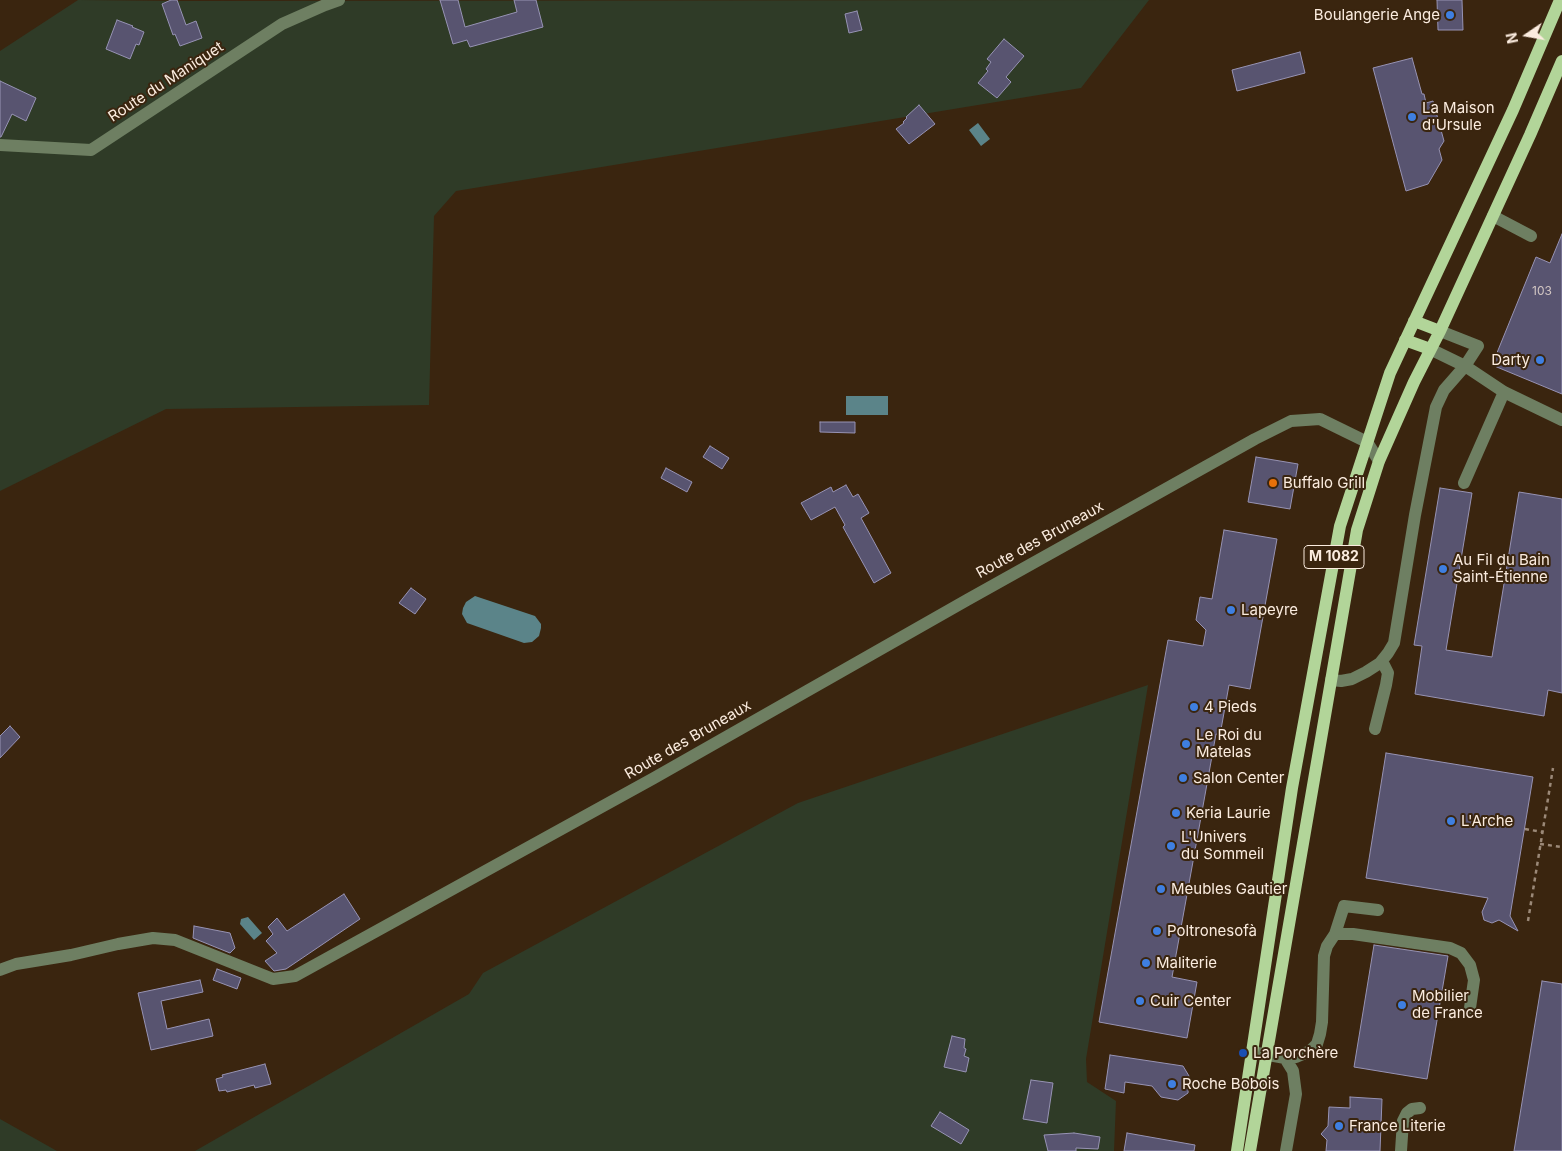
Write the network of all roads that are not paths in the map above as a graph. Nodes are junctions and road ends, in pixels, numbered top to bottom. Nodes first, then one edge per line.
1 (339, 0) edge
2 (1560, 0) edge
3 (1562, 61) edge
4 (0, 144) edge
5 (1493, 216) junction
6 (1531, 236) dead end
7 (1414, 322) junction
8 (1440, 331) junction
9 (1405, 340) junction
10 (1430, 349) junction
11 (1465, 366) junction
12 (1504, 392) junction
13 (1562, 420) edge
14 (1367, 442) junction
15 (1380, 460) junction
16 (1464, 483) dead end
17 (1380, 662) junction
18 (1331, 680) junction
19 (1375, 729) dead end
20 (1378, 910) dead end
21 (1335, 934) junction
22 (0, 970) edge
23 (1470, 1008) dead end
24 (1252, 1052) junction
25 (1266, 1055) junction
26 (1285, 1058) junction
27 (1420, 1108) dead end
28 (1238, 1151) edge
29 (1250, 1151) edge
30 (1286, 1151) edge
31 (1401, 1151) edge

1 - 4 street, Route du Maniquet
2 - 7 main road, M 1082
3 - 5 main road, M 1082
5 - 6 street
5 - 8 main road, M 1082
7 - 8 main road
7 - 9 main road, M 1082
8 - 10 main road, M 1082
8 - 11 street
9 - 10 main road
9 - 14 main road, M 1082
10 - 11 street
10 - 15 main road, M 1082
11 - 12 street
11 - 17 street
12 - 13 street
12 - 16 street
14 - 15 street
14 - 22 street, Route des Bruneaux
14 - 24 main road, M 1082
15 - 18 main road, M 1082
17 - 18 street
17 - 19 street
18 - 25 main road, M 1082
20 - 21 street
21 - 23 street
21 - 26 street
24 - 25 street
24 - 28 main road, M 1082
25 - 26 street
25 - 29 main road, M 1082
26 - 30 street
27 - 31 street

